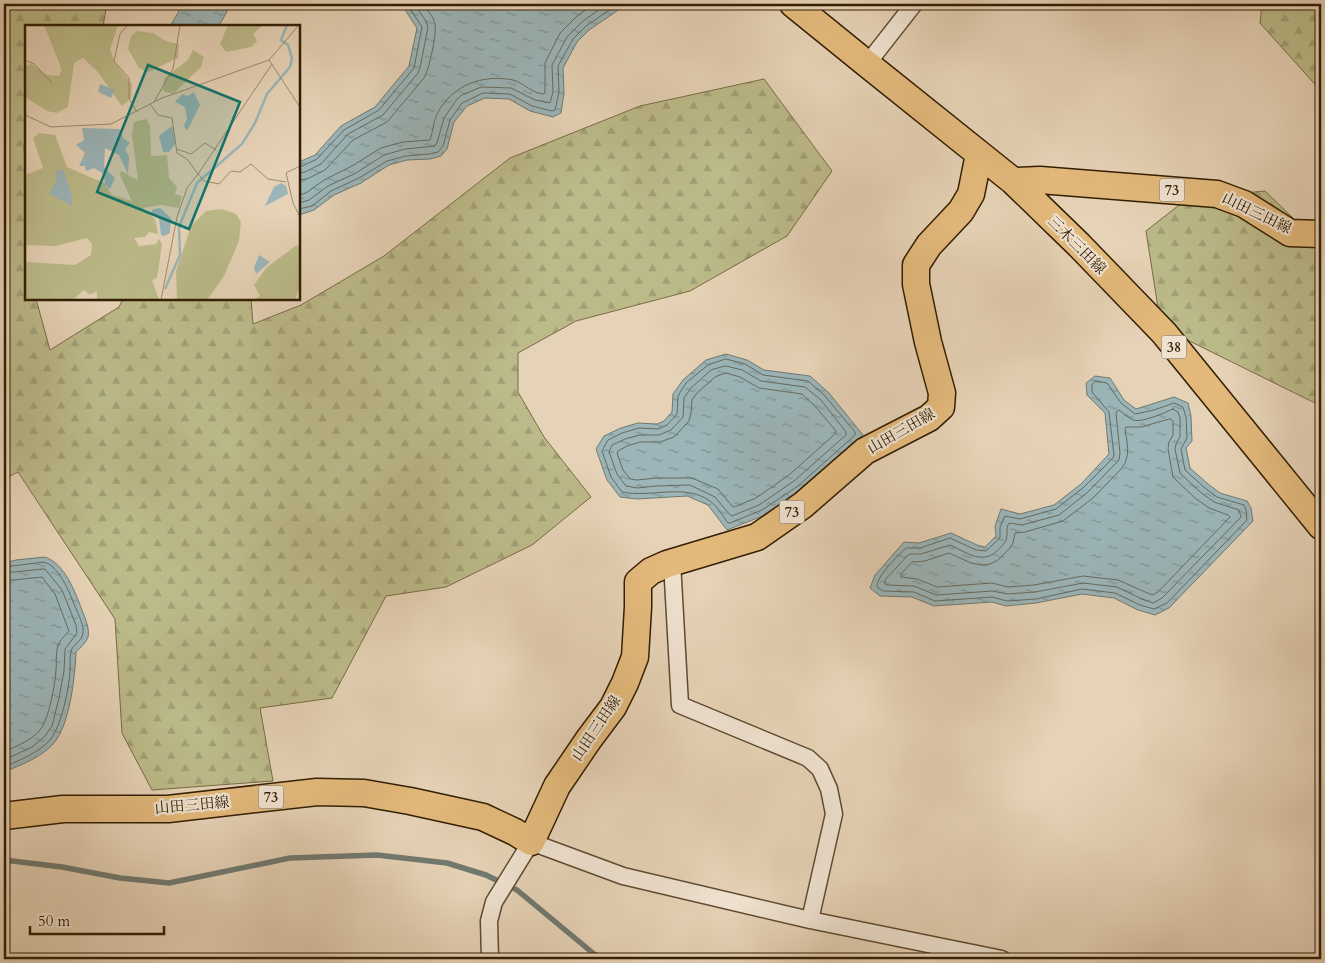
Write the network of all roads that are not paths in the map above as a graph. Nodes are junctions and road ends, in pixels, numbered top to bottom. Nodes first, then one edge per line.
1 (793, 4) edge
2 (914, 4) edge
3 (867, 64) junction
4 (979, 154) junction
5 (1013, 181) junction
6 (1321, 234) edge
7 (1321, 526) edge
8 (672, 562) junction
9 (4, 816) edge
10 (530, 842) junction
11 (810, 920) junction
12 (490, 959) edge
13 (1002, 959) edge

1 - 3 main road, 三木三田線 / 38
2 - 3 street
3 - 4 main road, 三木三田線 / 38
4 - 5 main road, 三木三田線 / 38
4 - 8 main road, 山田三田線 / 73
5 - 6 main road, 山田三田線 / 73
5 - 7 main road, 三木三田線 / 38
8 - 10 main road, 山田三田線 / 73
8 - 11 street
9 - 10 main road, 山田三田線 / 73
10 - 11 street
10 - 12 street
11 - 13 street

